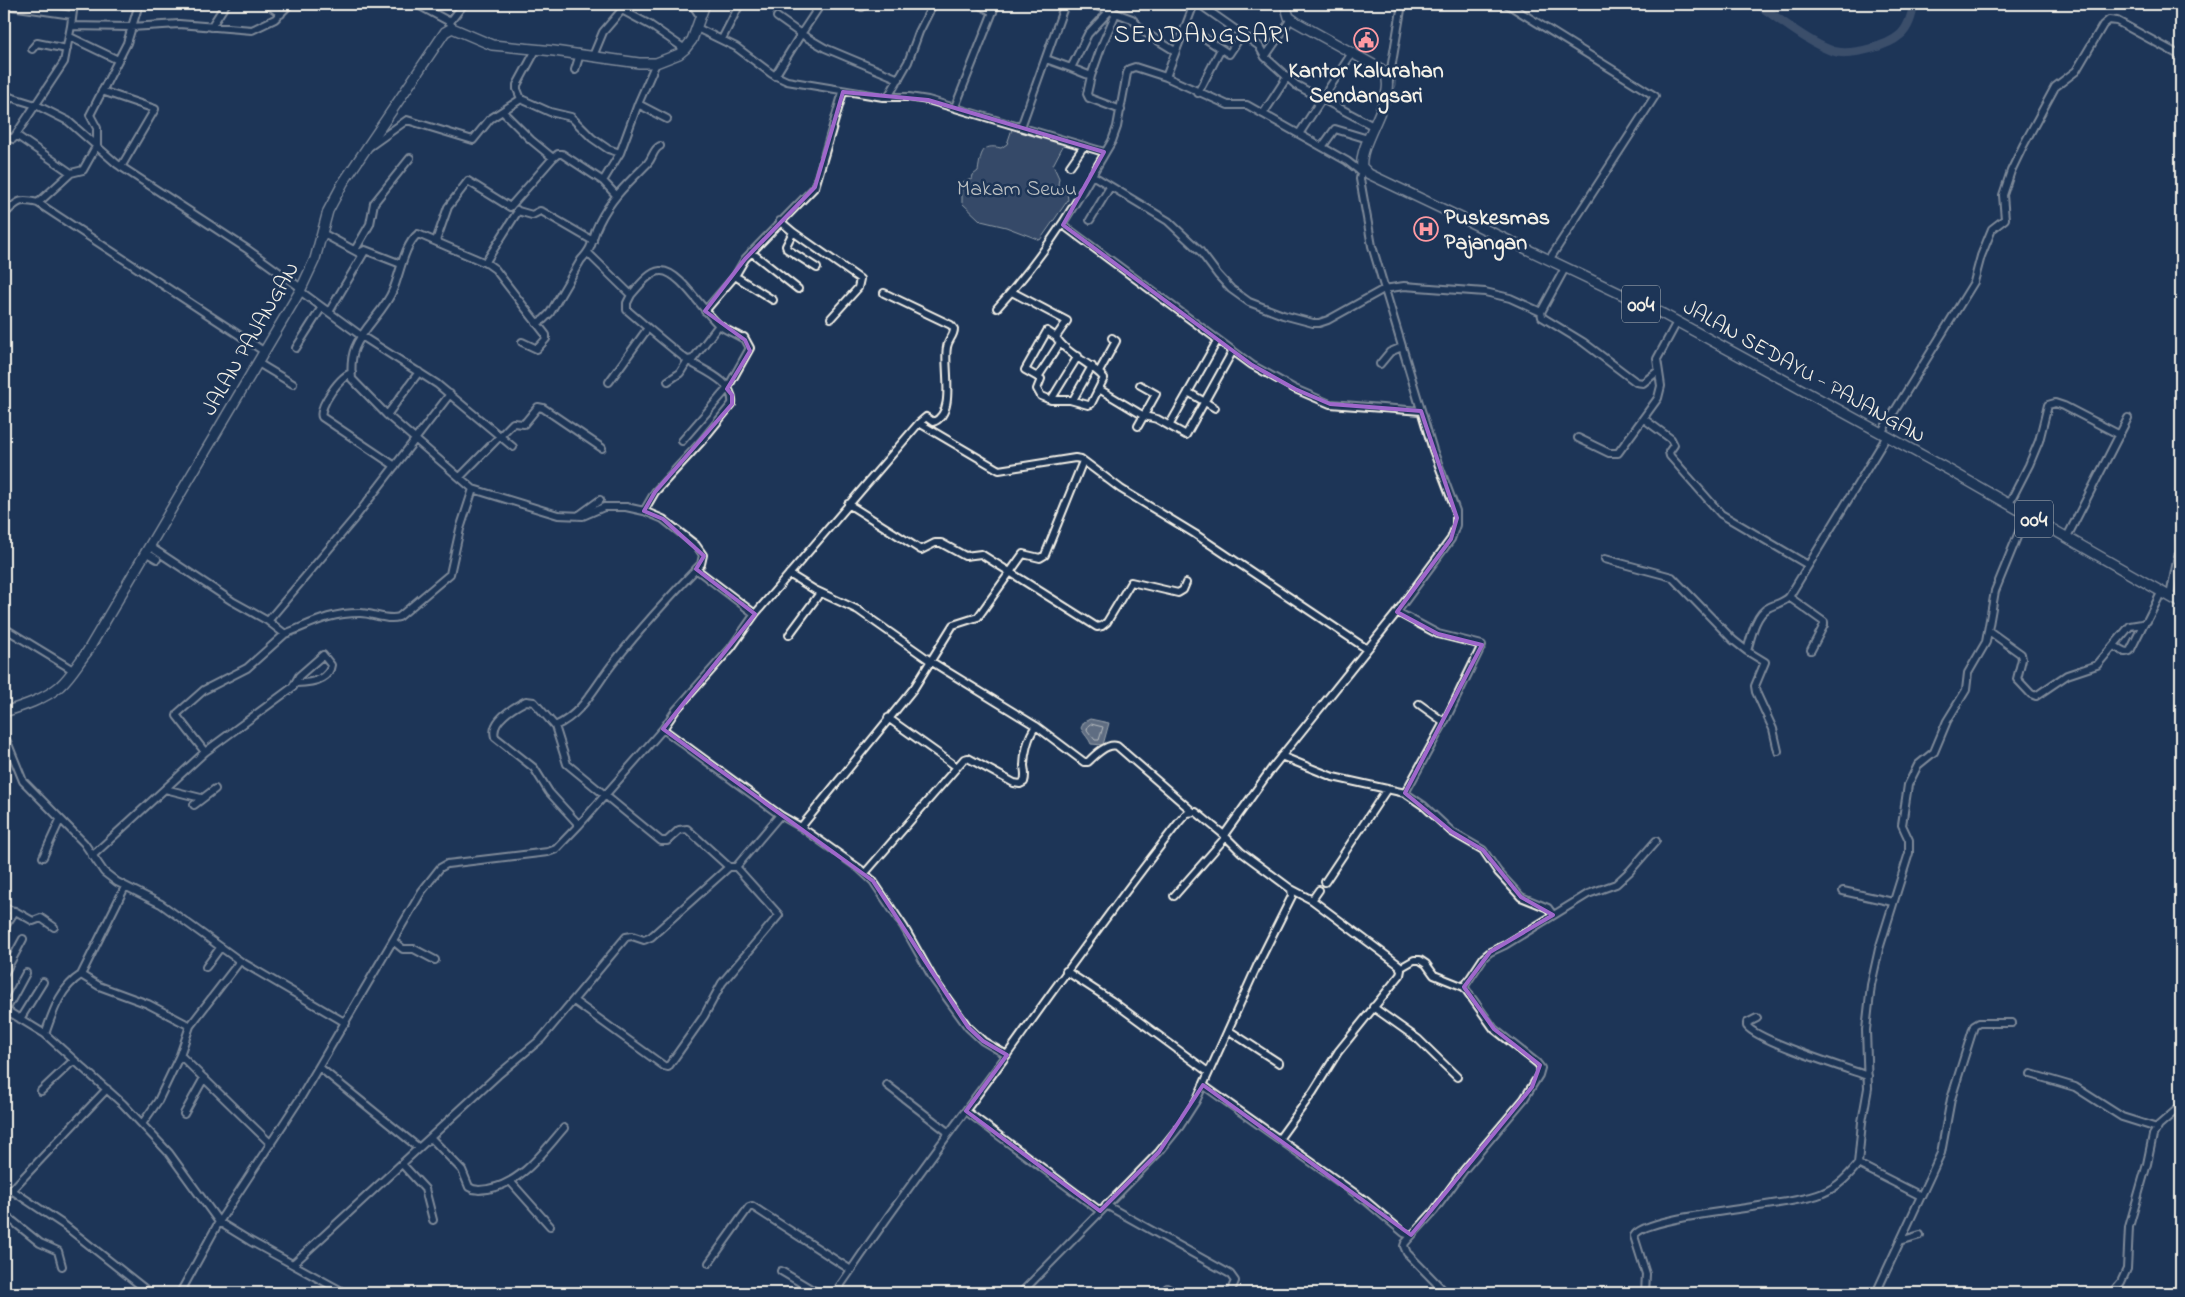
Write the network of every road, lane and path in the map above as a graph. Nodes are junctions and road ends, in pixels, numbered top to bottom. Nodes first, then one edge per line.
1 (74, 4) edge
2 (139, 4) edge
3 (226, 4) edge
4 (267, 4) edge
5 (290, 4) edge
6 (412, 4) edge
7 (464, 4) edge
8 (627, 4) edge
9 (692, 4) edge
10 (705, 4) edge
11 (740, 4) edge
12 (821, 4) edge
13 (932, 4) edge
14 (978, 4) edge
15 (996, 4) edge
16 (1065, 4) edge
17 (1091, 4) edge
18 (1116, 4) edge
19 (1194, 4) edge
20 (1199, 4) edge
21 (1285, 4) edge
22 (1402, 4) edge
23 (1507, 4) edge
24 (4, 5) edge
25 (622, 10) junction
26 (993, 12) junction
27 (1113, 12) junction
28 (281, 14) junction
29 (72, 15) junction
30 (700, 16) junction
31 (777, 17) dead end
32 (1291, 19) junction
33 (451, 25) junction
34 (71, 26) junction
35 (1186, 26) junction
36 (132, 27) junction
37 (211, 27) junction
38 (697, 28) junction
39 (801, 34) junction
40 (1241, 36) junction
41 (70, 37) junction
42 (722, 39) junction
43 (32, 49) dead end
44 (67, 49) junction
45 (685, 49) junction
46 (1221, 49) junction
47 (536, 50) junction
48 (1175, 51) junction
49 (1352, 53) junction
50 (580, 54) junction
51 (593, 56) junction
52 (2181, 56) edge
53 (1265, 57) junction
54 (1046, 59) junction
55 (118, 60) junction
56 (656, 63) junction
57 (1070, 68) junction
58 (575, 70) dead end
59 (775, 76) junction
60 (1091, 76) junction
61 (1166, 77) junction
62 (1287, 77) junction
63 (899, 78) junction
64 (1389, 81) junction
65 (102, 90) junction
66 (4, 92) edge
67 (844, 92) junction
68 (1198, 93) junction
69 (10, 97) junction
70 (888, 97) junction
71 (521, 98) junction
72 (1321, 98) junction
73 (638, 104) junction
74 (36, 105) junction
75 (955, 107) junction
76 (4, 108) edge
77 (1121, 110) junction
78 (503, 112) junction
79 (1263, 114) junction
80 (667, 119) dead end
81 (1373, 126) junction
82 (1021, 127) junction
83 (4, 134) edge
84 (1299, 134) junction
85 (16, 135) junction
86 (1368, 139) junction
87 (660, 146) dead end
88 (1084, 146) junction
89 (97, 147) junction
90 (1322, 147) junction
91 (368, 148) junction
92 (620, 152) junction
93 (1104, 152) junction
94 (410, 158) dead end
95 (553, 158) junction
96 (121, 166) junction
97 (1070, 166) dead end
98 (1361, 170) junction
99 (71, 173) junction
100 (1092, 175) junction
101 (603, 181) junction
102 (1110, 187) junction
103 (616, 195) junction
104 (38, 203) junction
105 (511, 206) junction
106 (518, 211) junction
107 (4, 214) edge
108 (1090, 220) dead end
109 (780, 221) junction
110 (1063, 225) junction
111 (793, 232) junction
112 (322, 233) junction
113 (436, 241) junction
114 (593, 241) junction
115 (355, 250) junction
116 (366, 250) junction
117 (751, 252) junction
118 (588, 253) junction
119 (1549, 260) junction
120 (486, 263) junction
121 (402, 264) junction
122 (817, 268) dead end
123 (1565, 268) junction
124 (735, 276) junction
125 (798, 289) dead end
126 (1384, 289) junction
127 (301, 290) junction
128 (1012, 292) junction
129 (884, 293) dead end
130 (631, 295) junction
131 (773, 300) dead end
132 (322, 307) junction
133 (997, 308) dead end
134 (705, 311) junction
135 (329, 312) junction
136 (1541, 312) junction
137 (831, 318) dead end
138 (1677, 322) junction
139 (536, 323) junction
140 (719, 325) junction
141 (648, 328) junction
142 (360, 335) junction
143 (1207, 337) dead end
144 (1112, 338) dead end
145 (1058, 340) junction
146 (522, 342) dead end
147 (1216, 343) junction
148 (1402, 347) junction
149 (296, 348) dead end
150 (264, 352) junction
151 (1231, 354) junction
152 (1078, 356) junction
153 (1237, 359) dead end
154 (688, 360) junction
155 (258, 363) junction
156 (1380, 364) dead end
157 (1092, 366) junction
158 (1658, 371) junction
159 (419, 372) junction
160 (1099, 372) junction
161 (352, 373) junction
162 (1038, 377) junction
163 (668, 381) dead end
164 (609, 382) dead end
165 (292, 384) dead end
166 (1140, 385) dead end
167 (727, 389) junction
168 (1099, 389) junction
169 (1188, 392) junction
170 (450, 394) junction
171 (1052, 400) junction
172 (1073, 400) junction
173 (1204, 402) junction
174 (1216, 408) dead end
175 (1421, 410) junction
176 (388, 415) junction
177 (1144, 416) junction
178 (2128, 418) dead end
179 (1644, 419) junction
180 (919, 423) junction
181 (1138, 426) dead end
182 (1169, 426) junction
183 (1884, 435) junction
184 (2120, 435) junction
185 (499, 436) junction
186 (1578, 438) dead end
187 (416, 440) junction
188 (682, 441) dead end
189 (513, 447) dead end
190 (602, 448) dead end
191 (1083, 461) junction
192 (395, 466) junction
193 (460, 477) junction
194 (473, 489) junction
195 (600, 500) dead end
196 (848, 504) junction
197 (2009, 504) junction
198 (644, 511) junction
199 (2026, 515) junction
200 (577, 517) junction
201 (2067, 537) junction
202 (147, 549) junction
203 (2178, 556) dead end
204 (157, 559) dead end
205 (1605, 559) dead end
206 (1808, 565) junction
207 (696, 568) junction
208 (1011, 571) junction
209 (789, 574) junction
210 (1186, 582) dead end
211 (2162, 591) junction
212 (820, 593) junction
213 (2170, 596) junction
214 (1789, 597) junction
215 (2181, 603) edge
216 (1397, 612) junction
217 (755, 614) junction
218 (268, 621) junction
219 (2144, 623) junction
220 (4, 628) edge
221 (1988, 631) junction
222 (285, 634) junction
223 (789, 635) dead end
224 (2114, 646) junction
225 (1367, 649) junction
226 (1811, 650) dead end
227 (1747, 651) junction
228 (932, 662) junction
229 (73, 670) junction
230 (296, 683) junction
231 (1419, 704) dead end
232 (4, 712) edge
233 (888, 718) junction
234 (1444, 722) junction
235 (555, 726) junction
236 (1036, 726) junction
237 (663, 729) junction
238 (4, 734) edge
239 (206, 752) junction
240 (1778, 752) dead end
241 (1281, 756) junction
242 (957, 767) junction
243 (165, 789) junction
244 (215, 789) dead end
245 (1387, 789) junction
246 (1405, 793) junction
247 (605, 796) junction
248 (201, 798) junction
249 (194, 805) dead end
250 (1192, 811) junction
251 (780, 815) junction
252 (60, 820) junction
253 (579, 825) junction
254 (801, 827) junction
255 (1225, 836) junction
256 (1656, 841) dead end
257 (92, 856) junction
258 (43, 857) dead end
259 (733, 867) junction
260 (865, 873) junction
261 (1325, 882) dead end
262 (126, 886) junction
263 (1291, 890) junction
264 (1319, 890) dead end
265 (1843, 891) dead end
266 (1174, 896) dead end
267 (1312, 900) junction
268 (1893, 902) junction
269 (4, 908) edge
270 (14, 911) junction
271 (1554, 915) junction
272 (54, 927) dead end
273 (4, 928) edge
274 (23, 939) dead end
275 (393, 941) junction
276 (220, 948) junction
277 (435, 960) dead end
278 (240, 961) junction
279 (206, 967) dead end
280 (1400, 968) junction
281 (1066, 971) junction
282 (26, 973) dead end
283 (4, 974) edge
284 (81, 975) junction
285 (43, 982) dead end
286 (1464, 987) junction
287 (574, 1001) junction
288 (1374, 1007) junction
289 (5, 1009) edge
290 (1757, 1018) dead end
291 (20, 1019) junction
292 (346, 1023) junction
293 (2012, 1023) dead end
294 (190, 1026) junction
295 (1228, 1030) junction
296 (46, 1034) junction
297 (180, 1055) junction
298 (1007, 1055) junction
299 (74, 1060) junction
300 (1280, 1063) dead end
301 (319, 1067) junction
302 (1208, 1072) junction
303 (2031, 1074) dead end
304 (1868, 1076) junction
305 (1457, 1077) dead end
306 (204, 1078) junction
307 (887, 1085) dead end
308 (1203, 1085) junction
309 (107, 1089) junction
310 (41, 1091) dead end
311 (2181, 1106) edge
312 (966, 1111) junction
313 (184, 1114) dead end
314 (142, 1124) junction
315 (564, 1128) dead end
316 (2157, 1128) junction
317 (950, 1133) junction
318 (431, 1138) junction
319 (1279, 1139) junction
320 (271, 1144) junction
321 (419, 1148) junction
322 (402, 1164) junction
323 (1858, 1164) junction
324 (510, 1181) junction
325 (4, 1185) edge
326 (11, 1190) junction
327 (1921, 1196) junction
328 (4, 1198) edge
329 (1106, 1205) junction
330 (1100, 1211) junction
331 (4, 1214) edge
332 (433, 1220) dead end
333 (219, 1222) junction
334 (550, 1226) dead end
335 (1412, 1235) junction
336 (1920, 1235) dead end
337 (1900, 1242) junction
338 (709, 1263) dead end
339 (293, 1264) junction
340 (62, 1266) dead end
341 (851, 1270) junction
342 (781, 1272) dead end
343 (4, 1287) edge
344 (1167, 1288) dead end
345 (12, 1293) edge
346 (150, 1293) edge
347 (180, 1293) edge
348 (346, 1293) edge
349 (818, 1293) edge
350 (835, 1293) edge
351 (1022, 1293) edge
352 (1176, 1293) edge
353 (1230, 1293) edge
354 (1446, 1293) edge
355 (1645, 1293) edge
356 (1876, 1293) edge
357 (2112, 1293) edge

1 - 29 street
2 - 36 street
3 - 37 street
4 - 28 street
5 - 28 street
6 - 33 street
7 - 33 street
8 - 25 street
9 - 30 street
10 - 30 main road
11 - 42 street
12 - 39 street
13 - 63 street
14 - 26 street
15 - 26 street
16 - 54 street
17 - 27 street
18 - 27 street
19 - 35 street
20 - 40 street
21 - 32 main road
22 - 64 street
23 - 119 street
24 - 29 street
25 - 45 street
25 - 51 street
26 - 75 street
27 - 48 street
27 - 57 street
27 - 60 street
28 - 37 street
29 - 34 street
30 - 38 main road
31 - 39 street
32 - 49 main road
32 - 53 street
33 - 47 main road
33 - 91 main road, JALAN PAJANGAN
34 - 36 street
34 - 41 street
35 - 46 street
35 - 48 street
36 - 37 street
36 - 55 street
38 - 42 street
38 - 45 main road
39 - 59 street
39 - 63 street
40 - 46 street
40 - 53 street
41 - 44 street
41 - 55 street
42 - 59 street
43 - 44 street
44 - 74 street
45 - 56 main road
46 - 68 street
47 - 50 main road
47 - 71 street
48 - 61 street
49 - 64 main road
49 - 72 street
50 - 51 main road
50 - 58 street
51 - 56 main road
52 - 183 street
53 - 62 street
54 - 57 street
54 - 82 street
55 - 65 street
56 - 73 street
57 - 60 street
59 - 67 street
60 - 77 street
61 - 68 street
61 - 77 street
62 - 72 street
62 - 79 street
63 - 70 street
64 - 81 main road
65 - 89 street
65 - 96 street
66 - 69 street
67 - 70 street
67 - 109 street
68 - 79 street
69 - 74 street
69 - 76 street
70 - 75 street
71 - 78 street
71 - 92 street
72 - 81 street
72 - 84 street
73 - 80 street
73 - 92 street
74 - 85 street
74 - 89 street
75 - 82 street
77 - 93 street
78 - 91 street
78 - 95 street
79 - 84 street
81 - 86 main road
82 - 88 street
83 - 85 street
84 - 90 street
85 - 99 street
86 - 90 street
86 - 98 main road
87 - 103 street
88 - 93 street
88 - 97 street
89 - 96 street
89 - 99 street
90 - 98 street
91 - 112 main road, JALAN PAJANGAN
92 - 101 street
93 - 100 street
94 - 115 street
95 - 101 street
95 - 105 street
96 - 127 street
98 - 119 main road, JALAN SEDAYU - PAJANGAN / 004
98 - 126 street
99 - 104 street
100 - 102 street
100 - 110 street
101 - 103 street
102 - 108 street
102 - 126 street
103 - 114 street
104 - 107 street
104 - 150 street
105 - 106 street
105 - 113 street
106 - 114 street
106 - 120 street
109 - 111 street
109 - 117 street
110 - 128 street
110 - 175 street
111 - 122 street
111 - 137 street
112 - 115 street
112 - 127 main road, JALAN PAJANGAN
113 - 120 street
113 - 121 street
114 - 118 street
115 - 116 street
116 - 121 street
116 - 135 street
117 - 124 street
117 - 125 street
118 - 130 street
118 - 139 street
119 - 123 main road, JALAN SEDAYU - PAJANGAN / 004
120 - 139 street
121 - 142 street
123 - 136 street
123 - 138 main road, JALAN SEDAYU - PAJANGAN / 004
124 - 131 street
124 - 134 street
126 - 136 street
126 - 148 street
127 - 132 street
127 - 150 main road, JALAN PAJANGAN
128 - 133 street
128 - 145 street
129 - 180 street
130 - 134 street
130 - 141 street
132 - 135 street
132 - 149 street
134 - 140 street
135 - 142 street
136 - 158 street
138 - 158 street
138 - 183 main road, JALAN SEDAYU - PAJANGAN / 004
139 - 146 street
140 - 154 street
140 - 167 street
141 - 154 street
141 - 164 street
142 - 159 street
142 - 161 street
143 - 147 street
144 - 160 street
145 - 152 street
145 - 162 street
145 - 162 street
147 - 151 street
147 - 169 street
148 - 156 street
148 - 175 street
150 - 155 main road, JALAN PAJANGAN
151 - 153 street
151 - 173 street
152 - 157 street
152 - 171 street
154 - 163 street
154 - 167 street
155 - 165 street
155 - 202 main road, JALAN PAJANGAN
157 - 160 street
157 - 172 street
158 - 179 street
159 - 170 street
159 - 176 street
160 - 168 street
161 - 176 street
161 - 192 street
162 - 171 street
166 - 177 street
167 - 188 street
167 - 198 street
168 - 172 street
168 - 177 street
169 - 173 street
169 - 182 street
170 - 185 street
170 - 187 street
171 - 172 street
173 - 174 street
173 - 182 street
175 - 216 street
176 - 187 street
177 - 181 street
177 - 182 street
178 - 184 street
179 - 186 street
179 - 206 street
180 - 191 street
180 - 196 street
183 - 197 main road, JALAN SEDAYU - PAJANGAN / 004
183 - 206 street
184 - 197 street
184 - 201 street
185 - 189 street
185 - 190 street
185 - 193 street
187 - 192 street
187 - 193 street
191 - 208 street
191 - 225 street
192 - 218 street
193 - 194 street
194 - 200 street
194 - 222 street
195 - 200 street
196 - 208 street
196 - 209 street
197 - 199 main road, JALAN SEDAYU - PAJANGAN / 004
198 - 200 street
198 - 207 street
199 - 201 main road, JALAN SEDAYU - PAJANGAN / 004
199 - 221 street
201 - 211 main road, JALAN SEDAYU - PAJANGAN / 004
202 - 204 street
202 - 218 street
202 - 229 main road, JALAN PAJANGAN
203 - 213 street
205 - 227 street
206 - 214 street
207 - 217 street
207 - 235 street
208 - 210 street
208 - 228 street
209 - 212 street
209 - 217 street
211 - 213 main road, JALAN SEDAYU - PAJANGAN / 004
211 - 219 street
212 - 223 street
212 - 228 street
213 - 215 main road, JALAN SEDAYU - PAJANGAN / 004
214 - 226 street
214 - 227 street
216 - 225 street
216 - 234 street
217 - 237 street
218 - 222 street
219 - 224 street
219 - 224 street
220 - 229 street
221 - 224 street
221 - 268 street
222 - 239 street
225 - 241 street
227 - 240 street
228 - 233 street
228 - 236 street
229 - 232 main road, JALAN PAJANGAN
230 - 230 street
230 - 239 street
231 - 234 street
233 - 242 street
233 - 254 street
234 - 246 street
235 - 247 street
235 - 253 street
236 - 242 street
236 - 250 street
237 - 247 street
237 - 251 street
238 - 252 street
239 - 243 street
241 - 245 street
241 - 255 street
242 - 260 street
243 - 248 street
243 - 257 street
244 - 248 street
245 - 246 street
245 - 261 street
246 - 271 street
247 - 253 street
247 - 259 street
248 - 249 street
250 - 255 street
250 - 281 street
251 - 254 street
251 - 259 street
252 - 257 street
252 - 258 street
253 - 275 street
254 - 260 street
255 - 263 street
255 - 266 street
256 - 271 street
257 - 262 street
259 - 287 street
259 - 287 street
260 - 298 street
262 - 276 street
262 - 284 street
263 - 267 street
263 - 295 street
264 - 267 street
265 - 268 street
267 - 280 street
268 - 304 street
269 - 270 street
270 - 272 street
270 - 273 street
271 - 286 street
274 - 283 street
275 - 277 street
275 - 292 street
276 - 278 street
276 - 279 street
278 - 292 street
278 - 294 street
280 - 286 street
280 - 288 street
281 - 298 street
281 - 302 street
282 - 289 street
284 - 294 street
284 - 296 street
285 - 291 street
286 - 335 street
287 - 318 street
288 - 305 street
288 - 319 street
289 - 291 street
290 - 304 street
291 - 296 street
292 - 301 street
293 - 327 street
294 - 297 street
295 - 300 street
295 - 302 street
296 - 299 street
297 - 306 street
297 - 314 street
298 - 312 street
299 - 309 street
299 - 310 street
301 - 320 street
301 - 321 street
302 - 308 street
303 - 316 street
304 - 323 street
306 - 313 street
306 - 320 street
307 - 317 street
308 - 319 street
308 - 329 street
309 - 314 street
309 - 326 street
311 - 316 street
312 - 317 street
312 - 330 street
314 - 333 street
315 - 324 street
316 - 357 street
317 - 341 street
318 - 321 street
318 - 324 street
319 - 335 street
320 - 333 street
321 - 322 street
322 - 332 street
322 - 339 street
323 - 327 street
323 - 355 street
324 - 334 street
325 - 326 street
326 - 328 street
326 - 346 street
327 - 337 street
329 - 330 street
329 - 353 street
330 - 351 street
331 - 340 street
333 - 339 street
333 - 347 street
335 - 354 street
336 - 337 street
337 - 356 street
338 - 341 street
339 - 348 street
341 - 350 street
342 - 349 street
343 - 345 street
344 - 352 street

